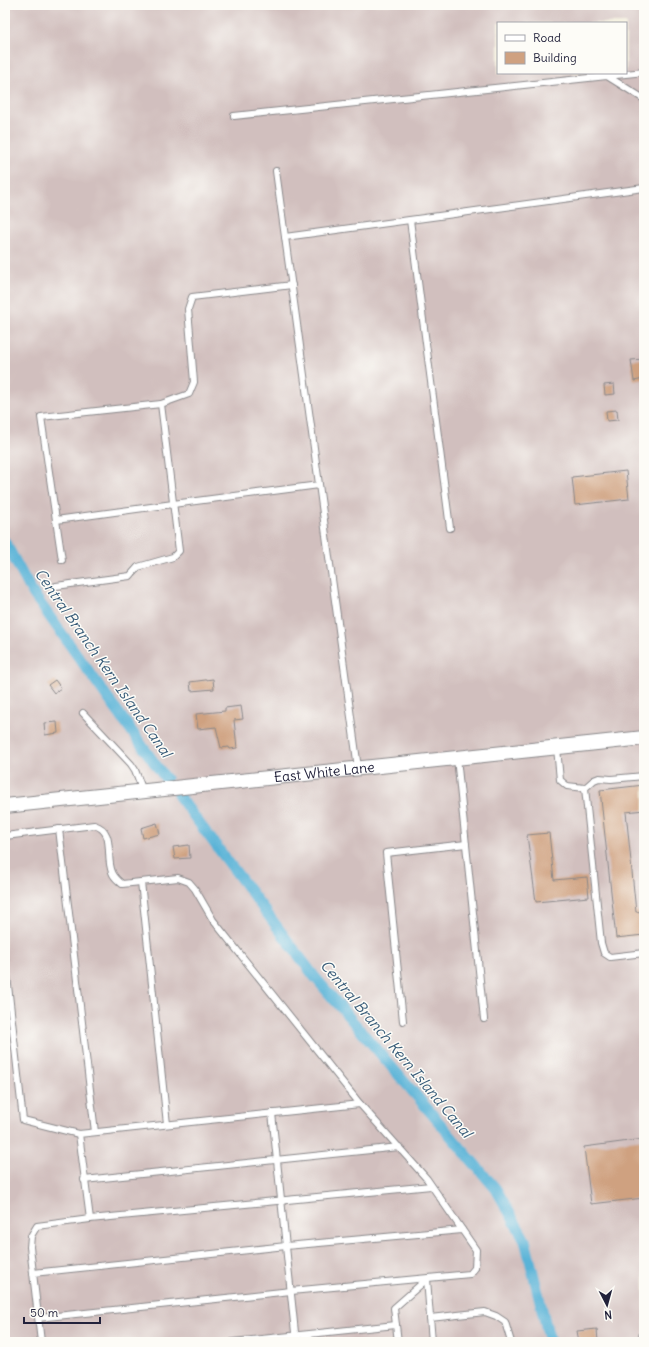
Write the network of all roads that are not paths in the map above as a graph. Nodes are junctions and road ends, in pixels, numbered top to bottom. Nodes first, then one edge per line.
1 (644, 72) edge
2 (626, 74) edge
3 (627, 74) edge
4 (607, 76) junction
5 (644, 99) edge
6 (234, 116) dead end
7 (276, 171) dead end
8 (644, 188) edge
9 (410, 220) junction
10 (285, 237) junction
11 (292, 285) junction
12 (161, 404) junction
13 (319, 485) junction
14 (173, 504) junction
15 (56, 520) junction
16 (450, 528) dead end
17 (62, 560) dead end
18 (56, 586) dead end
19 (83, 713) dead end
20 (644, 738) edge
21 (557, 747) junction
22 (457, 758) junction
23 (358, 768) junction
24 (644, 776) edge
25 (585, 788) junction
26 (144, 791) junction
27 (5, 806) edge
28 (59, 829) junction
29 (5, 836) edge
30 (466, 844) junction
31 (141, 882) junction
32 (644, 953) edge
33 (5, 958) edge
34 (484, 1019) dead end
35 (403, 1021) dead end
36 (360, 1104) junction
37 (272, 1113) junction
38 (168, 1124) junction
39 (95, 1132) junction
40 (79, 1134) junction
41 (399, 1147) junction
42 (276, 1160) junction
43 (84, 1180) junction
44 (431, 1186) junction
45 (281, 1200) junction
46 (90, 1219) junction
47 (462, 1230) junction
48 (286, 1246) junction
49 (33, 1273) junction
50 (427, 1279) junction
51 (291, 1291) junction
52 (38, 1318) junction
53 (430, 1318) junction
54 (396, 1325) junction
55 (644, 1328) edge
56 (295, 1335) junction
57 (41, 1342) edge
58 (233, 1342) edge
59 (296, 1342) edge
60 (398, 1342) edge
61 (432, 1342) edge
62 (511, 1342) edge
63 (641, 1342) edge

1 - 3 lane
2 - 4 lane
4 - 5 lane
4 - 6 lane
7 - 10 lane
8 - 9 lane
9 - 10 lane
9 - 16 lane
10 - 11 lane
11 - 12 lane
11 - 13 lane
12 - 14 lane
12 - 15 lane
13 - 14 lane
13 - 23 lane
14 - 15 lane
14 - 18 lane
15 - 17 lane
19 - 26 lane
20 - 21 street, East White Lane
21 - 22 street, East White Lane
21 - 25 lane
22 - 23 street, East White Lane
22 - 30 lane
23 - 26 street, East White Lane
24 - 25 lane
25 - 32 lane
26 - 27 street, East White Lane
28 - 29 lane
28 - 31 lane
28 - 39 lane
30 - 34 lane
30 - 35 lane
31 - 36 lane
31 - 38 lane
33 - 40 lane
36 - 37 lane
36 - 41 lane
37 - 38 lane
37 - 42 lane
38 - 39 lane
39 - 40 lane
40 - 43 lane
41 - 42 lane
41 - 44 lane
42 - 43 lane
42 - 45 lane
43 - 46 lane
44 - 45 lane
44 - 47 lane
45 - 46 lane
45 - 48 lane
46 - 49 lane
47 - 48 lane
47 - 50 lane
48 - 49 lane
48 - 51 lane
49 - 52 lane
50 - 51 lane
50 - 53 lane
50 - 54 lane
51 - 52 lane
51 - 56 lane
52 - 57 lane
53 - 61 lane
53 - 62 lane
54 - 56 lane
54 - 60 lane
55 - 63 lane
56 - 58 lane
56 - 59 lane

